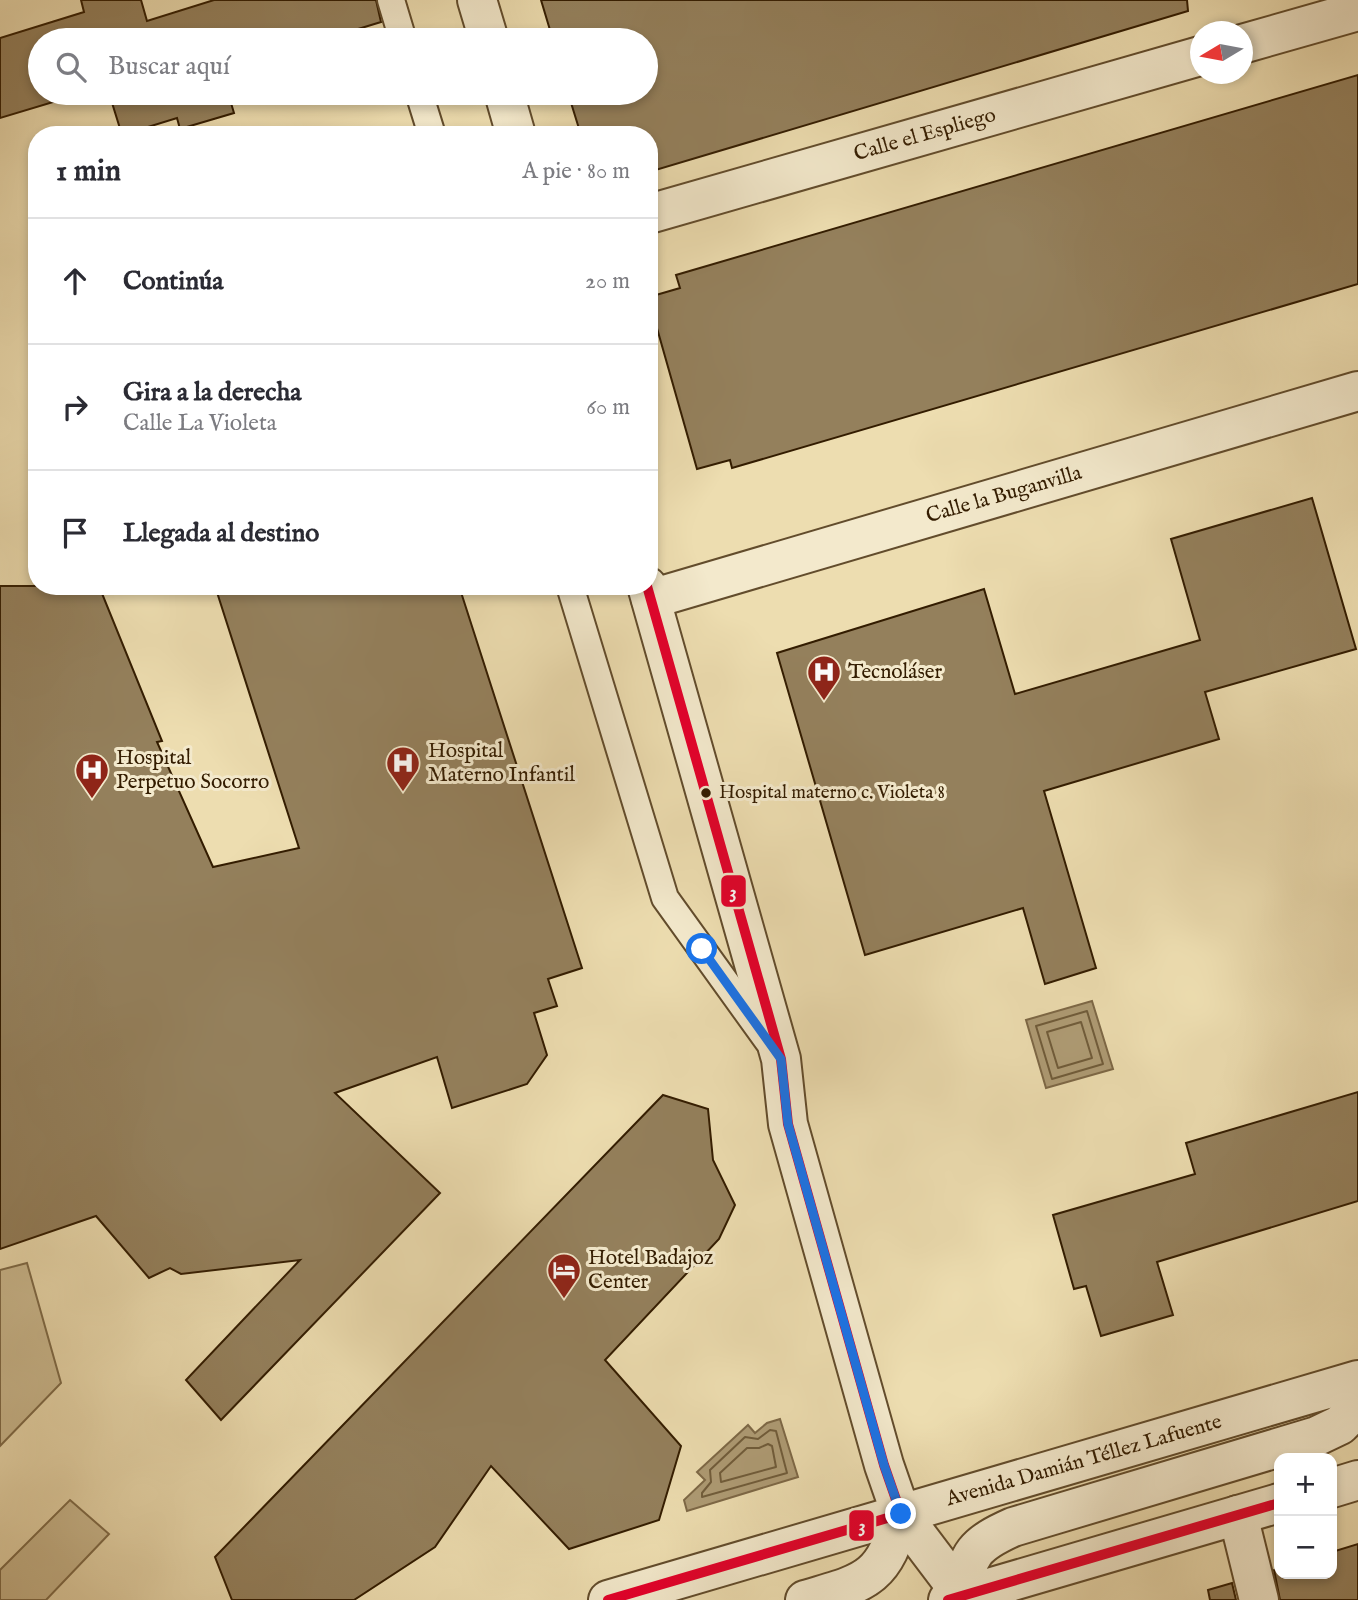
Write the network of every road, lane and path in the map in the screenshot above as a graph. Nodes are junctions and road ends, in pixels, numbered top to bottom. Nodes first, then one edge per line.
1 (391, 0) edge
2 (477, 0) edge
3 (1358, 11) edge
4 (399, 28) edge
5 (485, 28) edge
6 (1253, 41) edge
7 (1190, 60) edge
8 (423, 105) edge
9 (507, 105) edge
10 (429, 126) edge
11 (513, 126) edge
12 (658, 211) edge
13 (1358, 391) edge
14 (658, 590) edge
15 (573, 595) edge
16 (650, 595) edge
17 (781, 1059) junction
18 (1358, 1381) edge
19 (1358, 1407) edge
20 (1358, 1480) edge
21 (1337, 1486) edge
22 (1274, 1504) edge
23 (901, 1514) junction
24 (1238, 1515) junction
25 (960, 1598) edge
26 (608, 1600) edge
27 (805, 1600) edge
28 (1259, 1600) edge

1 - 4 lane
2 - 5 street
3 - 6 street
7 - 12 street, Calle el Espliego
8 - 10 lane
9 - 11 street
13 - 14 street, Calle la Buganvilla
15 - 17 lane
16 - 17 street
17 - 23 street
18 - 23 street, Avenida Damián Téllez Lafuente
19 - 25 street
20 - 21 street
22 - 24 street
23 - 25 street
23 - 26 street, Avenida Damián Téllez Lafuente
23 - 27 street
24 - 25 street
24 - 28 street

